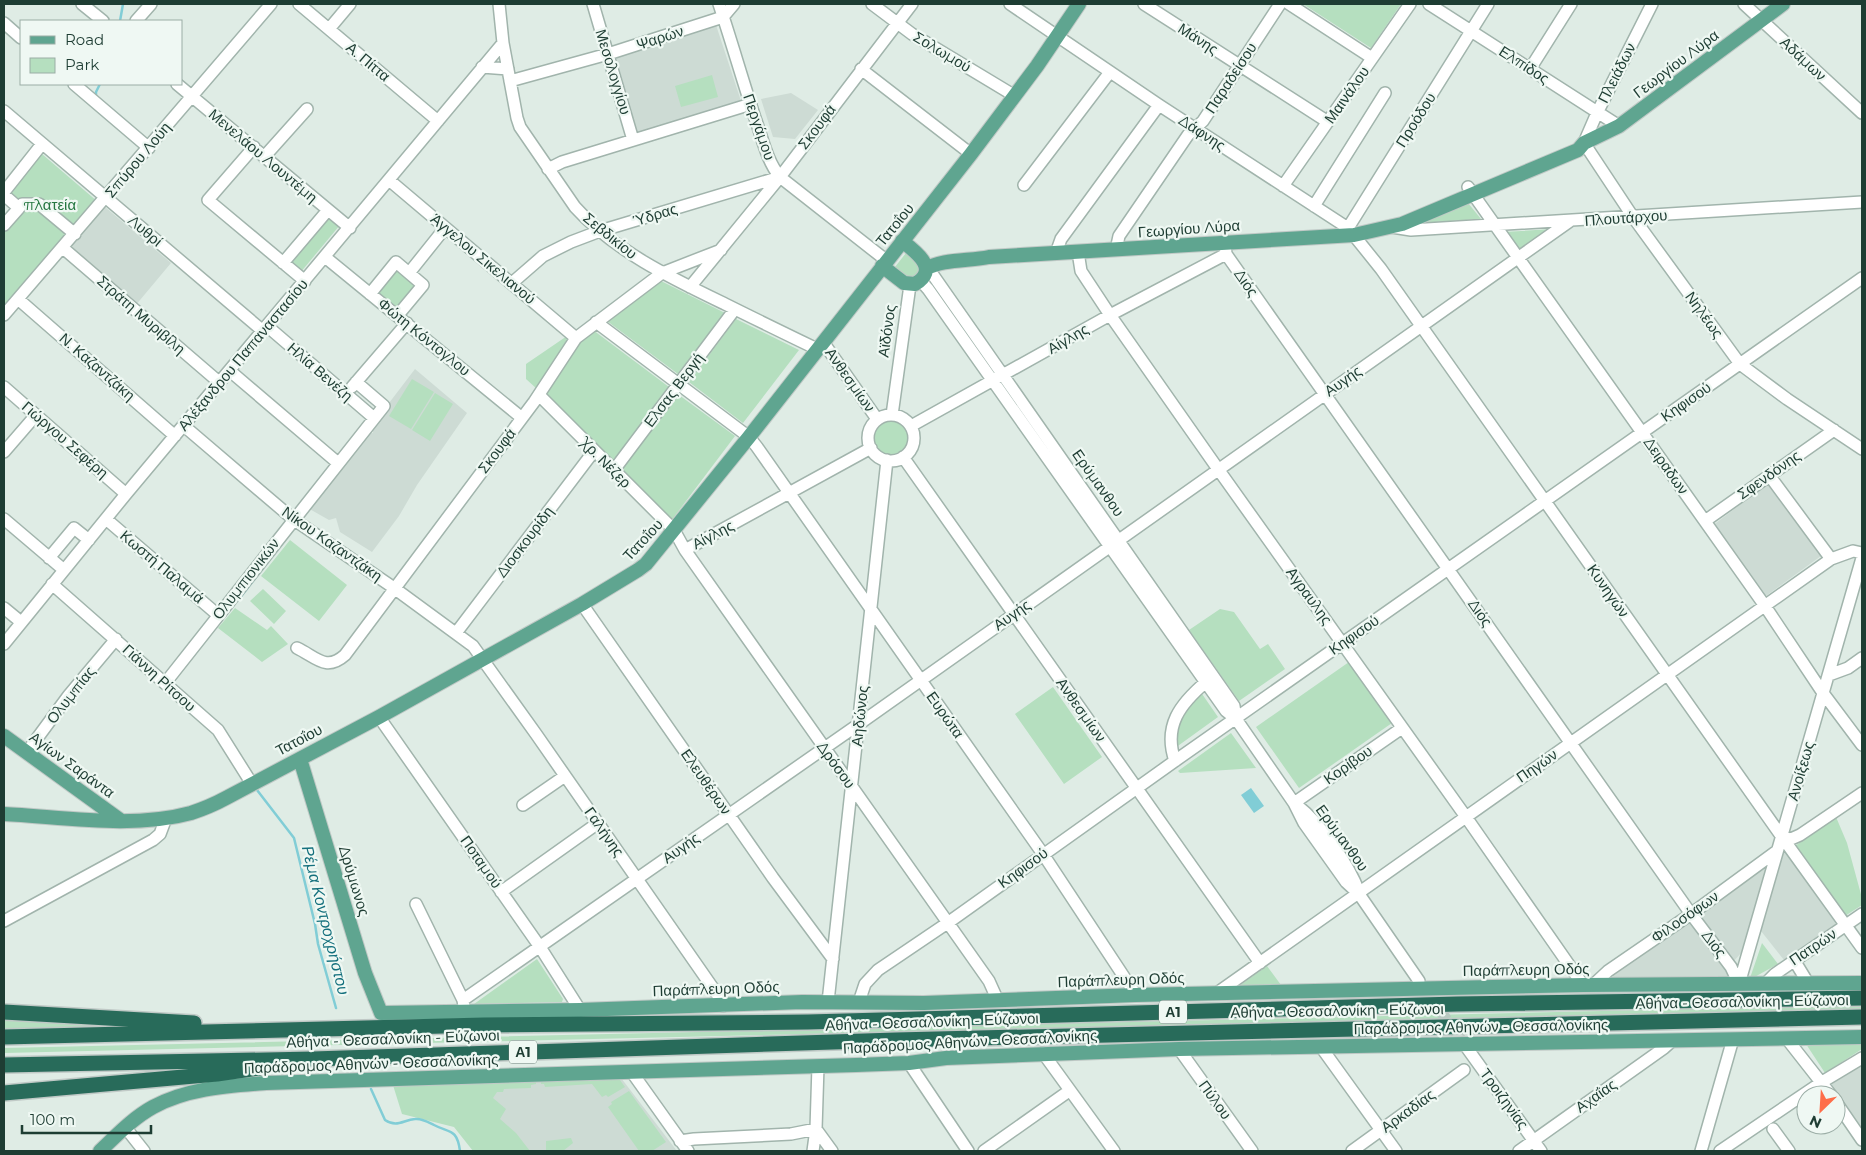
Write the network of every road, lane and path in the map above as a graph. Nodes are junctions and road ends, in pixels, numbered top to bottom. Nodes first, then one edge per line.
1 (82, 4) edge
2 (151, 4) edge
3 (271, 4) edge
4 (299, 4) edge
5 (350, 4) edge
6 (499, 4) edge
7 (593, 4) edge
8 (719, 4) edge
9 (734, 4) edge
10 (872, 4) edge
11 (912, 4) edge
12 (1010, 4) edge
13 (1078, 4) edge
14 (1144, 4) edge
15 (1280, 4) edge
16 (1289, 4) edge
17 (1410, 4) edge
18 (1429, 4) edge
19 (1488, 4) edge
20 (1571, 4) edge
21 (1744, 4) edge
22 (1783, 4) edge
23 (1649, 5) edge
24 (723, 17) junction
25 (102, 20) edge
26 (137, 20) edge
27 (1762, 20) junction
28 (897, 23) junction
29 (4, 24) edge
30 (329, 29) junction
31 (1472, 31) junction
32 (1058, 36) junction
33 (20, 37) edge
34 (503, 44) junction
35 (608, 54) junction
36 (1372, 58) junction
37 (1239, 66) junction
38 (482, 67) junction
39 (508, 69) junction
40 (861, 69) junction
41 (1530, 69) junction
42 (1110, 72) junction
43 (510, 81) junction
44 (75, 85) edge
45 (178, 85) edge
46 (1385, 93) dead end
47 (192, 96) junction
48 (1015, 96) junction
49 (751, 104) junction
50 (1159, 105) junction
51 (306, 109) dead end
52 (4, 111) edge
53 (1597, 113) junction
54 (1862, 113) edge
55 (438, 121) junction
56 (1328, 122) junction
57 (1619, 126) junction
58 (1195, 128) junction
59 (633, 140) junction
60 (1584, 143) junction
61 (42, 144) junction
62 (254, 147) junction
63 (148, 148) junction
64 (971, 154) junction
65 (264, 156) junction
66 (548, 169) junction
67 (780, 177) junction
68 (390, 180) junction
69 (1024, 185) dead end
70 (1283, 186) junction
71 (1471, 190) junction
72 (4, 193) edge
73 (106, 198) junction
74 (1862, 202) edge
75 (1314, 206) junction
76 (19, 208) junction
77 (328, 210) junction
78 (1633, 217) junction
79 (1570, 221) junction
80 (1495, 224) junction
81 (4, 225) edge
82 (1390, 227) junction
83 (350, 228) junction
84 (445, 228) junction
85 (600, 231) junction
86 (1351, 232) junction
87 (75, 234) junction
88 (902, 241) junction
89 (63, 248) junction
90 (1225, 248) junction
91 (721, 250) junction
92 (1116, 250) junction
93 (1078, 252) junction
94 (1056, 253) junction
95 (920, 256) junction
96 (325, 257) junction
97 (989, 257) junction
98 (1518, 257) junction
99 (283, 262) junction
100 (884, 263) junction
101 (662, 272) junction
102 (409, 273) junction
103 (918, 278) junction
104 (1862, 278) edge
105 (305, 281) junction
106 (512, 283) junction
107 (690, 288) junction
108 (370, 294) junction
109 (18, 299) junction
110 (735, 309) junction
111 (4, 315) edge
112 (1110, 315) junction
113 (398, 316) junction
114 (596, 322) junction
115 (407, 324) junction
116 (1421, 326) junction
117 (265, 329) junction
118 (576, 338) junction
119 (820, 345) junction
120 (1740, 364) junction
121 (230, 371) junction
122 (1003, 376) junction
123 (356, 382) junction
124 (992, 382) junction
125 (220, 383) junction
126 (679, 384) junction
127 (4, 387) edge
128 (346, 394) junction
129 (539, 395) junction
130 (1323, 395) junction
131 (36, 415) junction
132 (892, 415) junction
133 (374, 418) junction
134 (522, 418) junction
135 (877, 419) junction
136 (184, 426) junction
137 (911, 426) junction
138 (1834, 430) junction
139 (1642, 433) junction
140 (175, 436) junction
141 (749, 437) junction
142 (871, 448) junction
143 (1862, 448) edge
144 (594, 451) junction
145 (4, 452) edge
146 (903, 457) junction
147 (887, 460) junction
148 (338, 463) junction
149 (1218, 469) junction
150 (614, 470) junction
151 (1769, 475) junction
152 (126, 494) junction
153 (789, 494) junction
154 (1545, 501) junction
155 (4, 519) edge
156 (106, 519) junction
157 (293, 519) junction
158 (1704, 521) junction
159 (674, 530) junction
160 (89, 540) junction
161 (1113, 543) junction
162 (685, 550) junction
163 (1862, 553) edge
164 (49, 558) junction
165 (1862, 558) edge
166 (1831, 559) junction
167 (1449, 569) junction
168 (64, 570) junction
169 (52, 584) junction
170 (394, 588) junction
171 (582, 604) junction
172 (1765, 606) junction
173 (4, 608) edge
174 (871, 609) junction
175 (1013, 614) junction
176 (218, 615) junction
177 (21, 622) junction
178 (456, 633) junction
179 (116, 639) junction
180 (1343, 643) junction
181 (4, 644) edge
182 (296, 648) dead end
183 (1862, 658) edge
184 (483, 659) junction
185 (1667, 674) junction
186 (1828, 675) junction
187 (921, 679) junction
188 (166, 682) junction
189 (1206, 682) junction
190 (1823, 693) junction
191 (379, 717) junction
192 (1236, 719) junction
193 (859, 724) junction
194 (1402, 728) junction
195 (4, 736) edge
196 (1571, 742) junction
197 (1862, 745) edge
198 (823, 747) junction
199 (27, 752) junction
200 (300, 758) junction
201 (1175, 761) junction
202 (565, 776) junction
203 (252, 784) junction
204 (852, 786) junction
205 (1136, 789) junction
206 (1862, 793) edge
207 (1294, 804) junction
208 (523, 806) dead end
209 (4, 814) edge
210 (728, 814) junction
211 (1466, 817) junction
212 (166, 818) junction
213 (121, 821) junction
214 (598, 823) junction
215 (1782, 836) junction
216 (1777, 852) junction
217 (1043, 854) junction
218 (637, 879) junction
219 (501, 892) junction
220 (1359, 894) junction
221 (416, 904) dead end
222 (1691, 914) junction
223 (1862, 914) edge
224 (4, 921) edge
225 (949, 922) junction
226 (1846, 925) junction
227 (540, 947) junction
228 (1862, 948) edge
229 (833, 959) junction
230 (1794, 960) junction
231 (1260, 963) junction
232 (1419, 981) tunnel mouth
233 (1862, 982) edge
234 (1766, 983) junction
235 (1808, 983) junction
236 (1739, 984) junction
237 (1588, 985) junction
238 (1217, 993) junction
239 (1136, 995) junction
240 (1862, 998) edge
241 (998, 1001) junction
242 (828, 1002) junction
243 (859, 1002) junction
244 (464, 1006) junction
245 (723, 1006) junction
246 (580, 1010) junction
247 (4, 1012) edge
248 (381, 1013) joint
249 (1862, 1017) edge
250 (284, 1030) junction
251 (4, 1037) edge
252 (1862, 1037) edge
253 (1733, 1039) junction
254 (1787, 1039) junction
255 (1673, 1040) junction
256 (1321, 1046) junction
257 (1467, 1048) tunnel mouth
258 (1178, 1049) junction
259 (1043, 1053) junction
260 (1862, 1058) edge
261 (313, 1059) junction
262 (908, 1063) junction
263 (4, 1065) edge
264 (818, 1066) junction
265 (1464, 1070) dead end
266 (631, 1072) junction
267 (1822, 1082) junction
268 (1824, 1085) edge
269 (1069, 1091) junction
270 (4, 1093) edge
271 (1846, 1117) edge
272 (125, 1127) junction
273 (816, 1129) junction
274 (1773, 1129) dead end
275 (1381, 1131) junction
276 (1862, 1140) edge
277 (680, 1141) junction
278 (1534, 1141) junction
279 (1247, 1150) edge
280 (100, 1151) edge
281 (144, 1151) edge
282 (688, 1151) edge
283 (813, 1151) edge
284 (832, 1151) edge
285 (968, 1151) edge
286 (984, 1151) edge
287 (1114, 1151) edge
288 (1352, 1151) edge
289 (1396, 1151) edge
290 (1519, 1151) edge
291 (1541, 1151) edge
292 (1701, 1151) edge
293 (1720, 1151) edge
294 (1788, 1151) edge

1 - 25 street
2 - 26 street
3 - 47 street, Σπύρου Λούη
4 - 30 street, Α. Πίττα
5 - 30 street
6 - 34 street, Σεβδικίου
7 - 35 street, Μεσολογγίου
8 - 24 street, Περγάμου
9 - 24 street
10 - 28 street, Σολωμού
11 - 28 street, Σκουφά
12 - 32 street, Δάφνης
13 - 32 main road, Τατοΐου
14 - 37 street, Μάνης
15 - 37 street, Παραδείσου
16 - 36 street
17 - 36 street, Μαινάλου
18 - 31 street, Ελπίδος
19 - 31 street, Προόδου
20 - 41 street
21 - 27 street, Αδάμων
22 - 27 main road, Γεωργίου Λύρα
23 - 53 street, Πλειάδων
24 - 35 street, Ψαρών
24 - 49 street, Περγάμου
27 - 54 street, Αδάμων
27 - 57 main road, Γεωργίου Λύρα
28 - 40 street, Σκουφά
28 - 48 street, Σολωμού
29 - 33 street
30 - 55 street, Α. Πίττα
31 - 41 street, Ελπίδος
31 - 86 street, Προόδου
32 - 42 street, Δάφνης
32 - 48 main road, Τατοΐου
34 - 38 street, Αλέξανδρου Παπαναστασίου
34 - 39 street, Σεβδικίου
35 - 43 street, Ψαρών
35 - 59 street, Μεσολογγίου
36 - 56 street, Μαινάλου
37 - 56 street, Μάνης
37 - 58 street, Παραδείσου
38 - 39 street
38 - 55 street, Αλέξανδρου Παπαναστασίου
39 - 43 street, Σεβδικίου
40 - 64 street
40 - 67 street, Σκουφά
41 - 53 street, Ελπίδος
42 - 50 street, Δάφνης
42 - 69 street
43 - 66 street, Σεβδικίου
44 - 63 street
45 - 47 street, Μενελάου Λουντέμη
46 - 75 street
47 - 62 street, Μενελάου Λουντέμη
47 - 63 street, Σπύρου Λούη
48 - 64 main road, Τατοΐου
49 - 59 street
49 - 67 street, Περγάμου
50 - 58 street, Δάφνης
50 - 94 street
51 - 65 street
52 - 61 street, Λυθρί
53 - 57 street, Ελπίδος
53 - 60 street, Πλειάδων
55 - 68 street, Αλέξανδρου Παπαναστασίου
56 - 70 street, Μαινάλου
57 - 60 main road, Γεωργίου Λύρα
58 - 70 street, Δάφνης
58 - 92 street, Παραδείσου
59 - 66 street
60 - 71 main road, Γεωργίου Λύρα
60 - 78 street, Νηλέως
61 - 72 street
61 - 73 street, Λυθρί
62 - 65 street, Μενελάου Λουντέμη
62 - 99 street
63 - 73 street, Σπύρου Λούη
64 - 88 main road, Τατοΐου
65 - 77 street, Μενελάου Λουντέμη
66 - 85 street, Σεβδικίου
67 - 85 street, Ύδρας
67 - 91 street, Σκουφά
67 - 100 street, Περγάμου
68 - 83 street, Αλέξανδρου Παπαναστασίου
68 - 84 street, Άγγελου Σικελιανού
70 - 75 street, Δάφνης
71 - 80 street, Δειραδων
71 - 82 main road, Γεωργίου Λύρα
72 - 76 street
73 - 87 street, Σπύρου Λούη
73 - 117 street, Λυθρί
74 - 78 street, Πλουτάρχου
75 - 86 street, Δάφνης
76 - 81 street
76 - 87 street
77 - 83 street, Μενελάου Λουντέμη
77 - 99 street
78 - 79 street, Πλουτάρχου
78 - 120 street, Νηλέως
79 - 80 street, Πλουτάρχου
79 - 98 street, Αυγής
80 - 82 street, Πλουτάρχου
80 - 98 street, Δειραδων
82 - 86 main road, Γεωργίου Λύρα
83 - 96 street, Αλέξανδρου Παπαναστασίου
84 - 102 street
84 - 106 street, Άγγελου Σικελιανού
85 - 101 street, Σεβδικίου
85 - 106 street, Ύδρας
86 - 90 main road, Γεωργίου Λύρα
86 - 116 street, Κυνηγών
87 - 89 street, Σπύρου Λούη
88 - 95 main road, Ερύμανθου
88 - 100 main road, Τατοΐου
89 - 109 street, Σπύρου Λούη
89 - 125 street, Στράτη Μυριβίλη
90 - 92 main road, Γεωργίου Λύρα
90 - 112 street, Αίγλης
90 - 130 street, Διός
91 - 101 street, Σκουφά
91 - 107 street, Σκουφά
92 - 93 main road, Γεωργίου Λύρα
93 - 94 main road, Γεωργίου Λύρα
93 - 112 street, Αγραυλης
94 - 97 main road, Γεωργίου Λύρα
95 - 97 main road, Γεωργίου Λύρα
95 - 103 main road, Ερύμανθου
96 - 105 street, Αλέξανδρου Παπαναστασίου
96 - 108 street, Φώτη Κόντογλου
97 - 103 main road, Γεωργίου Λύρα
98 - 116 street, Αυγής
98 - 139 street, Δειραδων
99 - 105 street
100 - 103 main road
100 - 119 main road, Τατοΐου
101 - 107 street, Σεβδικίου
101 - 114 street, Σκουφά
102 - 108 street
102 - 113 street
103 - 122 street, Ερύμανθου
103 - 124 street, Ερύμανθου
103 - 132 street, Αϊδόνος
104 - 120 street, Κηφισού
105 - 117 street, Αλέξανδρου Παπαναστασίου
106 - 118 street, Άγγελου Σικελιανού
107 - 110 street, Σεβδικίου
108 - 113 street, Φώτη Κόντογλου
109 - 111 street, Σπύρου Λούη
109 - 140 street, Ν. Καζαντζάκη
110 - 119 street, Σεβδικίου
110 - 126 street, Ελσας Βεργή
112 - 122 street, Αίγλης
112 - 149 street, Αγραυλης
113 - 115 street, Φώτη Κόντογλου
114 - 118 street, Σκουφά
114 - 126 street, Ευρώτα
115 - 123 street
115 - 134 street, Φώτη Κόντογλου
116 - 130 street, Αυγής
116 - 154 street, Κυνηγών
117 - 121 street, Αλέξανδρου Παπαναστασίου
117 - 128 street, Ηλία Βενέζη
118 - 129 street, Σκουφά
119 - 135 street, Ανθεσμίων
119 - 141 main road, Τατοΐου
120 - 138 street, Νηλέως
120 - 139 street, Κηφισού
121 - 125 street, Αλέξανδρου Παπαναστασίου
121 - 148 street
122 - 124 street, Αίγλης
122 - 161 street, Ερύμανθου
123 - 128 street
123 - 133 street, Ολυμπιονικών
124 - 137 street, Αίγλης
124 - 161 street, Ερύμανθου
125 - 136 street, Αλέξανδρου Παπαναστασίου
126 - 141 street, Ευρώτα
126 - 150 street, Ελσας Βεργή
127 - 131 street, Γιώργου Σεφέρη
128 - 133 street, Ηλία Βενέζη
129 - 134 street, Σκουφά
129 - 144 street, Χρ. Νέζερ
130 - 149 street, Αυγής
130 - 167 street, Διός
131 - 145 street
131 - 152 street, Γιώργου Σεφέρη
132 - 135 street
132 - 137 street
133 - 148 street, Ολυμπιονικών
134 - 170 street, Σκουφά
135 - 142 street
136 - 140 street, Αλέξανδρου Παπαναστασίου
136 - 157 street, Νίκου Καζαντζάκη
137 - 146 street
138 - 143 street, Νηλέως
138 - 151 street, Σφενδόνης
139 - 154 street, Κηφισού
139 - 158 street, Δειραδων
140 - 152 street, Αλέξανδρου Παπαναστασίου
141 - 153 street, Ευρώτα
141 - 159 main road, Τατοΐου
142 - 147 street
142 - 153 street, Αίγλης
144 - 150 street, Χρ. Νέζερ
144 - 178 street, Διοσκουρίδη
146 - 147 street
146 - 175 street, Ανθεσμίων
147 - 174 street, Αηδώνος
148 - 157 street, Ολυμπιονικών
149 - 161 street, Αυγής
149 - 180 street, Αγραυλης
150 - 159 street, Χρ. Νέζερ
151 - 158 street, Σφενδόνης
151 - 166 street
152 - 156 street, Αλέξανδρου Παπαναστασίου
153 - 162 street, Αίγλης
153 - 174 street, Ευρώτα
154 - 167 street, Κηφισού
154 - 185 street, Κυνηγών
155 - 164 street
156 - 160 street, Αλέξανδρου Παπαναστασίου
156 - 176 street, Κωστή Παλαμά
157 - 170 street, Νίκου Καζαντζάκη
157 - 176 street, Ολυμπιονικών
158 - 172 street, Δειραδων
159 - 162 street, Δρόσου
159 - 171 main road, Τατοΐου
160 - 164 street
160 - 168 street, Αλέξανδρου Παπαναστασίου
161 - 175 street, Αυγής
161 - 189 street, Ερύμανθου
161 - 192 street, Ερύμανθου
162 - 198 street, Δρόσου
163 - 166 street, Πηγών
164 - 168 street
165 - 186 street, Ανοίξεως
166 - 172 street, Πηγών
167 - 180 street, Κηφισού
167 - 196 street, Διός
168 - 169 street, Αλέξανδρου Παπαναστασίου
169 - 177 street, Αλέξανδρου Παπαναστασίου
169 - 179 street, Γιάννη Ρίτσου
170 - 178 street, Νίκου Καζαντζάκη
170 - 182 street, Σκουφά
171 - 184 main road, Τατοΐου
171 - 210 street, Ελευθέρων
172 - 185 street, Πηγών
172 - 190 street, Δειραδων
173 - 177 street
174 - 187 street, Ευρώτα
174 - 193 street, Αηδώνος
175 - 187 street, Αυγής
175 - 205 street, Ανθεσμίων
176 - 188 street, Ολυμπιονικών
177 - 181 street, Αλέξανδρου Παπαναστασίου
178 - 184 street, Νίκου Καζαντζάκη
179 - 188 street, Γιάννη Ρίτσου
179 - 199 street, Ολυμπίας
180 - 192 street, Κηφισού
180 - 194 street, Αγραυλης
183 - 186 street
184 - 191 main road, Τατοΐου
184 - 202 street, Γαλήνης
185 - 196 street, Πηγών
185 - 215 street, Κυνηγών
186 - 190 street, Ανοίξεως
187 - 193 street, Αυγής
187 - 217 street, Ευρώτα
188 - 203 street, Γιάννη Ρίτσου
189 - 192 street, Ερύμανθου
189 - 201 street
190 - 197 street, Δειραδων
190 - 215 street, Ανοίξεως
191 - 200 main road, Τατοΐου
191 - 219 street, Ποταμού
192 - 201 street, Κηφισού
192 - 207 street, Ερύμανθου
193 - 198 street, Αυγής
193 - 204 street, Αηδώνος
194 - 207 street, Κορίβου
194 - 211 street, Αγραυλης
195 - 199 main road, Αγίων Σαράντα
196 - 211 street, Πηγών
196 - 222 street, Διός
198 - 204 street, Δρόσου
198 - 210 street, Αυγής
199 - 213 main road, Αγίων Σαράντα
200 - 203 main road, Τατοΐου
200 - 248 main road, Δρύμωνος
201 - 205 street, Κηφισού
202 - 208 street
202 - 214 street, Γαλήνης
203 - 212 main road, Τατοΐου
204 - 225 street, Δρόσου
204 - 229 street, Αηδώνος
205 - 217 street, Κηφισού
205 - 231 street, Ανθεσμίων
206 - 215 street
207 - 220 street, Ερύμανθου
209 - 213 main road, Τατοΐου
210 - 218 street, Αυγής
210 - 229 street, Ελευθέρων
211 - 220 street, Πηγών
211 - 237 street, Αγραυλης
212 - 213 main road, Τατοΐου
212 - 224 street
214 - 218 street, Γαλήνης
214 - 219 street
215 - 216 street, Ανοίξεως
215 - 226 street, Κυνηγών
216 - 222 street, Φιλοσόφων
216 - 236 street, Ανοίξεως
217 - 225 street, Κηφισού
217 - 239 street, Ευρώτα
218 - 227 street, Αυγής
218 - 245 street, Γαλήνης
219 - 227 street, Ποταμού
220 - 231 street, Πηγών
220 - 232 street, Ερύμανθου
221 - 244 street
222 - 236 street, Διός
222 - 237 street, Φιλοσόφων
223 - 226 street, Πατρών
225 - 241 street, Δρόσου
225 - 243 street, Κηφισού
226 - 228 street, Κυνηγών
226 - 230 street, Πατρών
227 - 244 street, Αυγής
227 - 246 street, Ποταμού
229 - 242 street, Αηδώνος
230 - 234 street, Πατρών
230 - 235 street
231 - 238 street, Πηγών
233 - 235 main road, Παράπλευρη Οδός
234 - 235 main road, Παράπλευρη Οδός
234 - 236 main road, Παράπλευρη Οδός
236 - 237 main road, Παράπλευρη Οδός
237 - 238 main road, Παράπλευρη Οδός
238 - 239 main road, Παράπλευρη Οδός
239 - 241 main road, Παράπλευρη Οδός
240 - 250 highway, Αθήνα - Θεσσαλονίκη - Εύζωνοι / Α1
241 - 243 main road, Παράπλευρη Οδός
242 - 243 main road, Παράπλευρη Οδός
242 - 245 main road, Παράπλευρη Οδός
244 - 246 main road, Παράπλευρη Οδός
244 - 248 main road, Παράπλευρη Οδός
245 - 246 main road, Παράπλευρη Οδός
247 - 250 highway
249 - 261 highway, Αθήνα - Θεσσαλονίκη - Εύζωνοι / Α1
250 - 251 highway, Αθήνα - Θεσσαλονίκη - Εύζωνοι / Α1
252 - 254 main road, Παράδρομος Αθηνών - Θεσσαλονίκης
253 - 254 main road, Παράδρομος Αθηνών - Θεσσαλονίκης
253 - 255 main road, Παράδρομος Αθηνών - Θεσσαλονίκης
253 - 292 street
254 - 267 street
255 - 256 main road, Παράδρομος Αθηνών - Θεσσαλονίκης
255 - 278 street, Αχαΐας
256 - 258 main road, Παράδρομος Αθηνών - Θεσσαλονίκης
256 - 275 street
257 - 278 street, Τροιζηνίας
258 - 259 main road, Παράδρομος Αθηνών - Θεσσαλονίκης
258 - 279 street, Πύλου
259 - 262 main road, Παράδρομος Αθηνών - Θεσσαλονίκης
259 - 269 street
260 - 267 street
261 - 263 highway, Αθήνα - Θεσσαλονίκη - Εύζωνοι / Α1
261 - 270 highway
262 - 264 main road, Παράδρομος Αθηνών - Θεσσαλονίκης
262 - 285 street
264 - 266 main road, Παράδρομος Αθηνών - Θεσσαλονίκης
264 - 273 street
265 - 275 street, Αρκαδίας
266 - 272 main road, Παράδρομος Αθηνών - Θεσσαλονίκης
266 - 277 street
267 - 268 street
267 - 293 street
269 - 286 street
269 - 287 street
271 - 276 street
272 - 280 main road, Παράδρομος Αθηνών - Θεσσαλονίκης
272 - 281 street
273 - 277 street
273 - 283 street
273 - 284 street
274 - 294 street
275 - 288 street, Αρκαδίας
275 - 289 street
277 - 282 street
278 - 290 street, Αχαΐας
278 - 291 street, Τροιζηνίας

